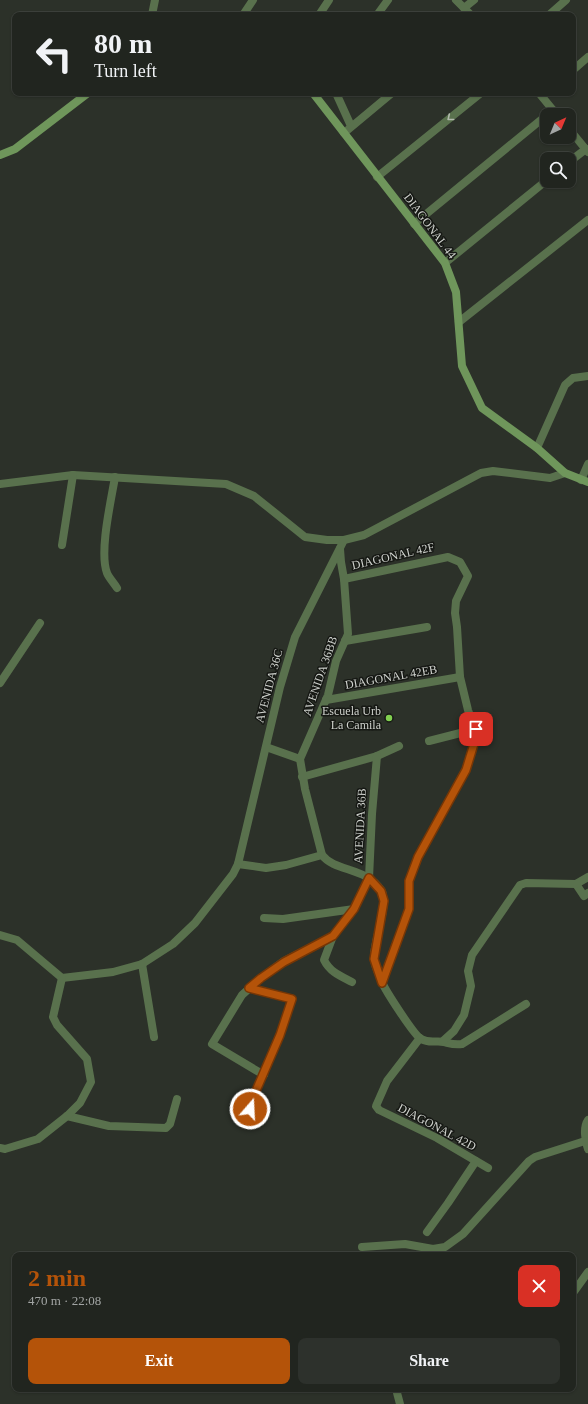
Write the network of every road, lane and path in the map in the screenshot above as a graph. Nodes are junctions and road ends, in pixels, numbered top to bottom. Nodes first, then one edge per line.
1 (155, 0) edge
2 (329, 0) edge
3 (388, 0) edge
4 (456, 0) edge
5 (474, 0) edge
6 (566, 0) edge
7 (249, 2) edge
8 (464, 8) junction
9 (153, 12) edge
10 (244, 12) edge
11 (321, 12) edge
12 (379, 12) edge
13 (468, 12) edge
14 (552, 12) edge
15 (588, 57) edge
16 (576, 67) edge
17 (84, 96) edge
18 (316, 96) edge
19 (337, 96) edge
20 (388, 96) edge
21 (477, 96) edge
22 (542, 96) edge
23 (552, 108) edge
24 (540, 124) edge
25 (351, 126) junction
26 (344, 133) junction
27 (576, 137) edge
28 (587, 150) edge
29 (0, 155) edge
30 (576, 157) edge
31 (377, 176) junction
32 (540, 186) edge
33 (588, 220) edge
34 (414, 224) junction
35 (446, 263) junction
36 (459, 322) junction
37 (588, 376) edge
38 (537, 448) junction
39 (588, 464) edge
40 (565, 473) junction
41 (73, 475) junction
42 (115, 477) junction
43 (584, 480) edge
44 (0, 484) edge
45 (344, 540) junction
46 (62, 545) dead end
47 (340, 548) junction
48 (344, 580) junction
49 (118, 588) dead end
50 (40, 622) dead end
51 (427, 627) dead end
52 (345, 641) junction
53 (460, 677) junction
54 (0, 682) edge
55 (326, 700) junction
56 (476, 729) junction
57 (429, 741) dead end
58 (399, 746) dead end
59 (266, 747) junction
60 (377, 756) junction
61 (300, 759) junction
62 (302, 777) junction
63 (322, 855) junction
64 (238, 864) junction
65 (588, 877) edge
66 (369, 878) junction
67 (576, 884) junction
68 (588, 893) edge
69 (354, 909) junction
70 (264, 918) dead end
71 (0, 934) edge
72 (333, 936) junction
73 (142, 964) junction
74 (62, 978) junction
75 (352, 982) dead end
76 (382, 983) junction
77 (249, 988) junction
78 (526, 1004) dead end
79 (154, 1037) dead end
80 (420, 1038) junction
81 (443, 1042) junction
82 (264, 1075) junction
83 (177, 1100) dead end
84 (67, 1116) junction
85 (248, 1119) dead end
86 (588, 1120) edge
87 (587, 1145) edge
88 (0, 1148) edge
89 (476, 1161) junction
90 (488, 1168) dead end
91 (426, 1232) dead end
92 (362, 1246) dead end
93 (588, 1272) edge
94 (576, 1289) edge
95 (397, 1392) edge
96 (400, 1404) edge

1 - 9 street
2 - 11 street
3 - 12 street
4 - 8 street
5 - 8 street
6 - 14 street
7 - 10 street
8 - 13 street
15 - 16 street
17 - 29 main road
18 - 26 main road, DIAGONAL 44
19 - 25 street
20 - 25 street
21 -> 31 street
22 - 23 street
24 - 34 street
25 - 26 street
26 - 31 main road, DIAGONAL 44
27 - 28 street
28 - 30 street
31 - 34 main road, DIAGONAL 44
32 - 35 street
33 - 36 street
34 - 35 main road, DIAGONAL 44
35 - 36 main road, DIAGONAL 44
36 - 38 main road, DIAGONAL 44
37 - 38 street
38 - 40 main road, DIAGONAL 44
39 - 43 street
40 - 43 main road, DIAGONAL 44
40 - 45 street
41 - 42 street
41 - 44 street
41 - 46 street
42 - 45 street
42 - 49 street
45 - 47 street, AVENIDA 36C
47 - 48 street, AVENIDA 36BB
47 - 59 street, AVENIDA 36C
48 - 52 street, AVENIDA 36BB
48 - 53 street, DIAGONAL 42F
50 - 54 street
51 - 52 street
52 - 55 street, AVENIDA 36BB
53 - 55 street, DIAGONAL 42EB
53 - 56 street
55 - 61 street, AVENIDA 36BB
56 - 57 street
56 - 76 street
58 - 60 street
59 - 61 street
59 - 64 street, AVENIDA 36C
60 - 62 street
60 - 66 street, AVENIDA 36B
61 - 62 street
62 - 63 street
63 - 64 street
63 - 66 street
64 - 73 street, AVENIDA 36C
65 - 67 street
66 - 69 street, AVENIDA 36B
66 - 76 street
67 - 68 street
67 - 81 street
69 - 70 street
69 - 72 street, AVENIDA 36B
71 - 74 street
72 - 75 street
72 - 77 street, AVENIDA 36B
73 - 74 street, AVENIDA 36C
73 - 79 street
74 - 84 street
76 - 80 street
77 - 82 street
77 - 82 street, AVENIDA 36B
78 - 81 street
80 - 81 street
80 - 89 street, DIAGONAL 42D
82 - 85 street
83 - 84 street
84 - 88 street
86 - 87 street
87 - 92 street
89 - 90 street, DIAGONAL 42D
89 - 91 street
93 - 94 street
95 - 96 street

